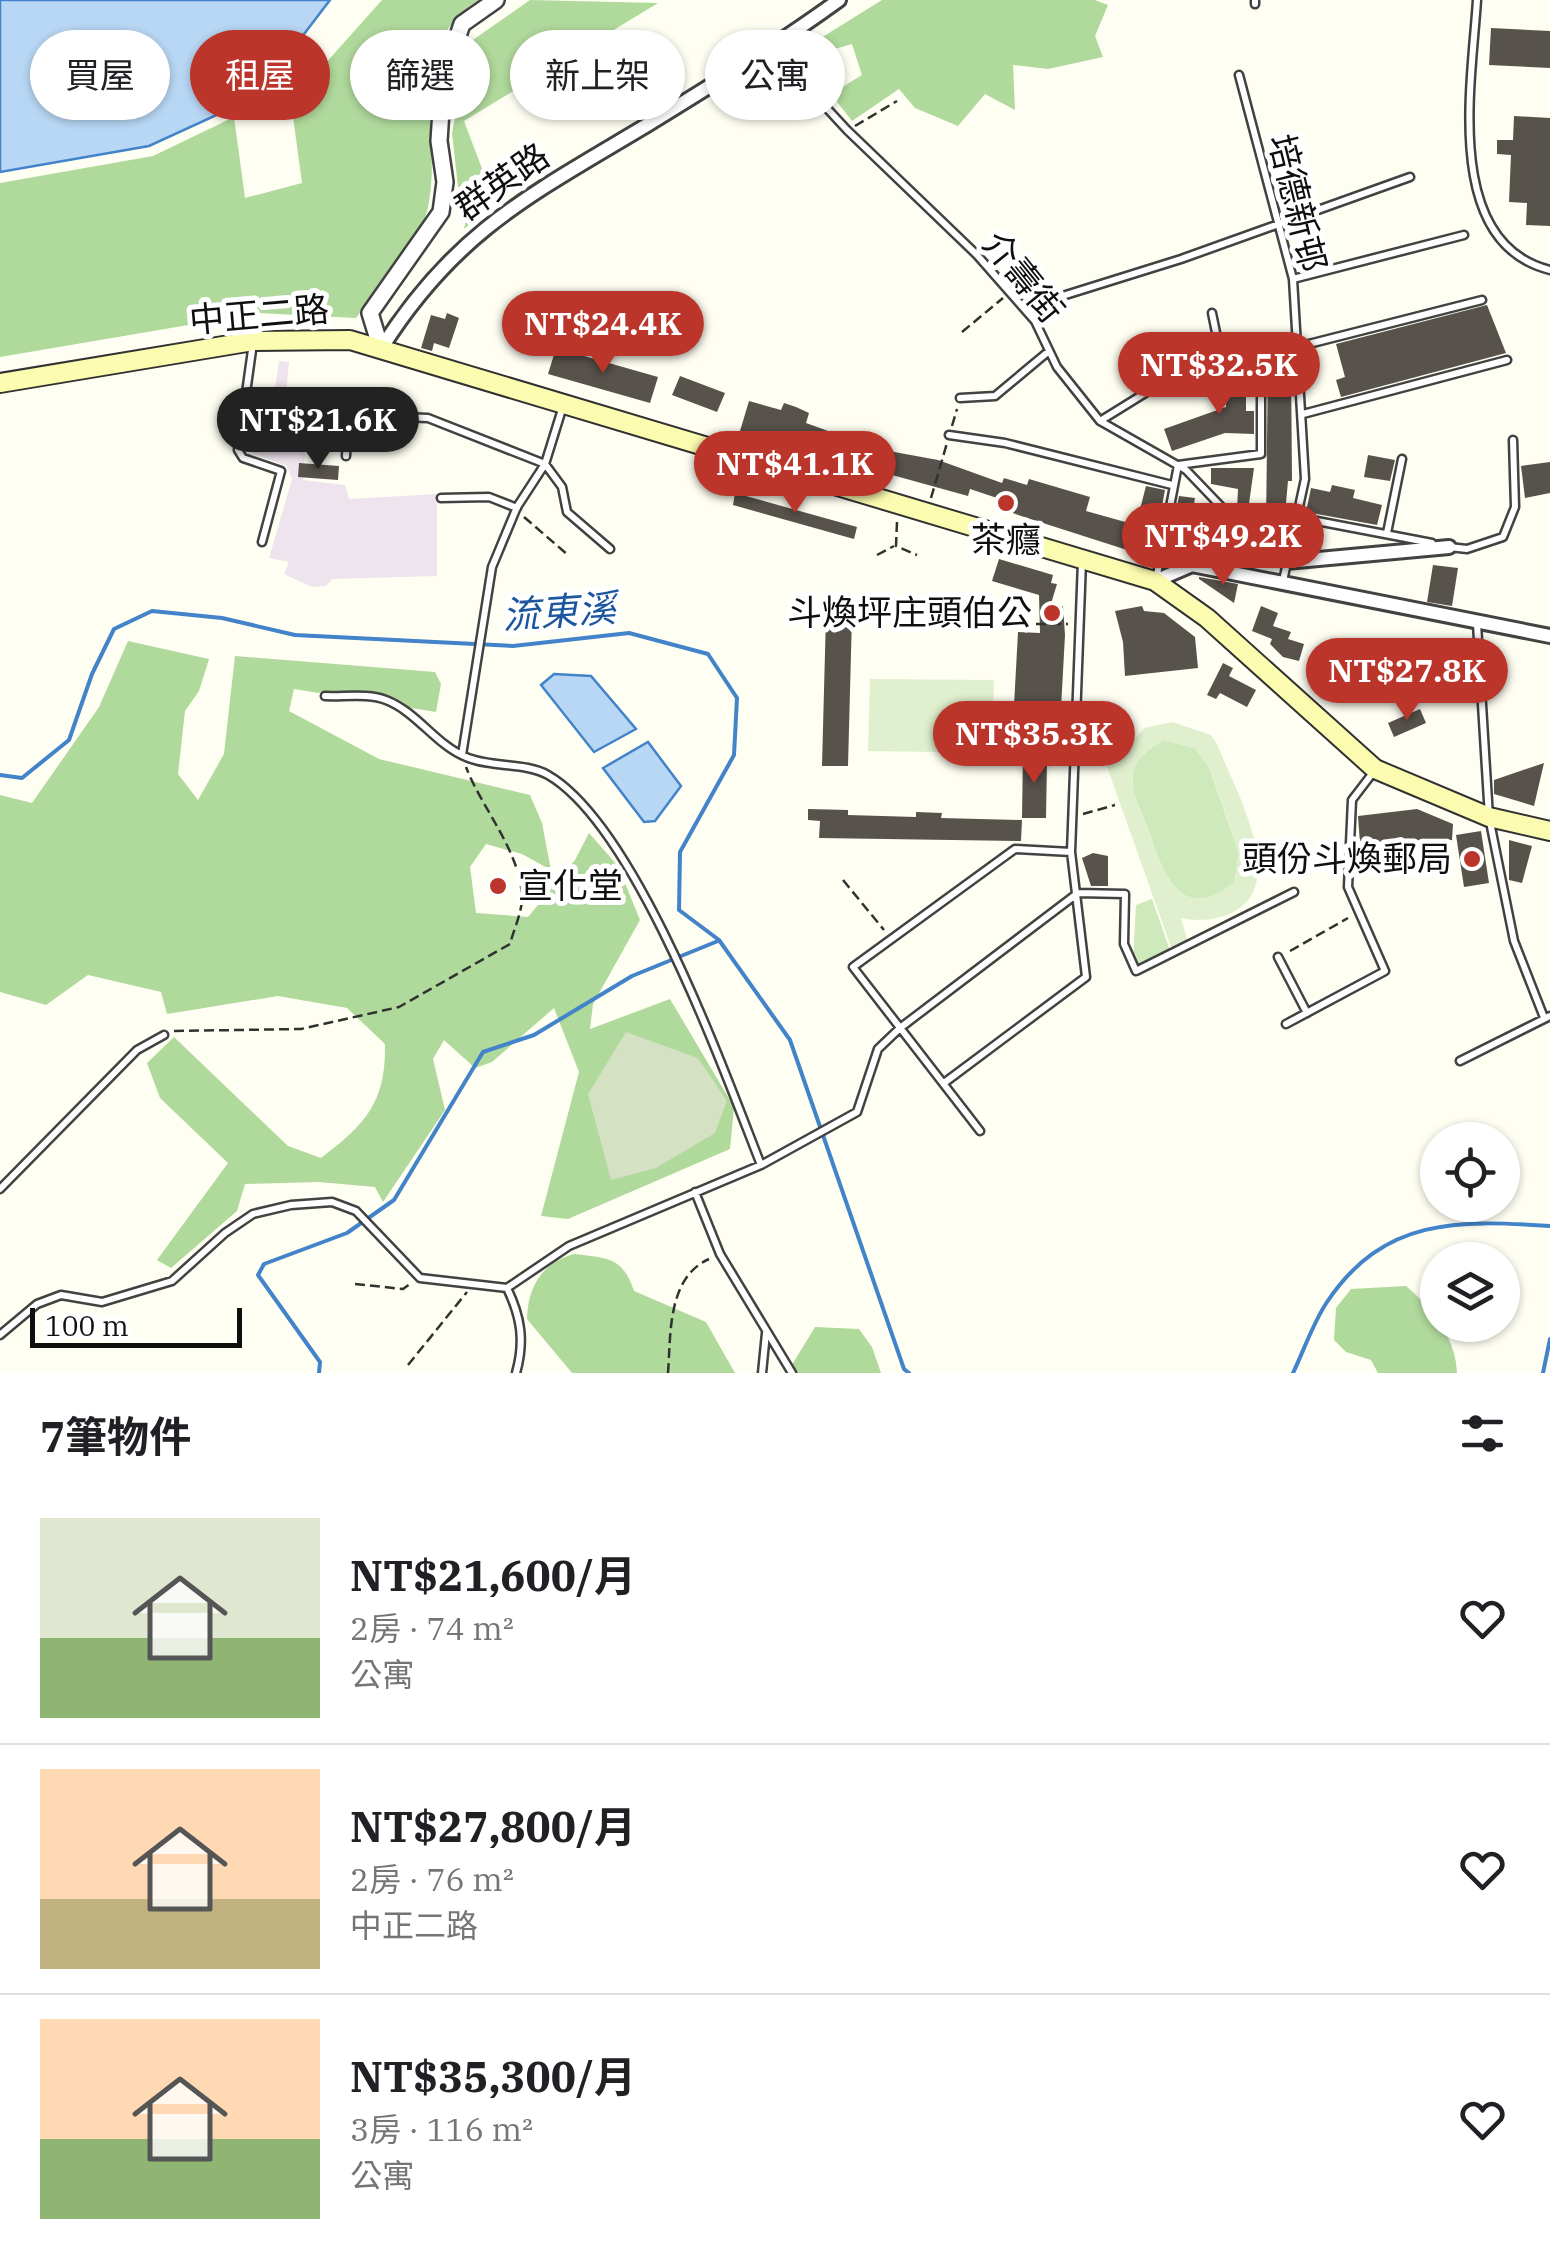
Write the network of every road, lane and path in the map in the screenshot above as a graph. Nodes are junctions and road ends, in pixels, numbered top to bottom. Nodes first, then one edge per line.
1 (496, 0) edge
2 (839, 0) edge
3 (1477, 0) edge
4 (797, 30) edge
5 (1239, 75) dead end
6 (705, 89) edge
7 (897, 102) dead end
8 (838, 120) edge
9 (847, 130) junction
10 (1410, 177) dead end
11 (1280, 222) junction
12 (1464, 235) dead end
13 (1550, 270) edge
14 (1293, 279) junction
15 (1010, 292) junction
16 (1482, 300) dead end
17 (1024, 308) junction
18 (1212, 312) dead end
19 (962, 332) dead end
20 (253, 342) junction
21 (1296, 348) junction
22 (381, 349) junction
23 (1049, 351) junction
24 (1507, 360) dead end
25 (1261, 366) dead end
26 (0, 383) edge
27 (960, 398) joint
28 (562, 406) junction
29 (1304, 414) junction
30 (1100, 420) junction
31 (949, 435) junction
32 (1513, 440) dead end
33 (346, 456) dead end
34 (1402, 459) dead end
35 (544, 464) junction
36 (1178, 466) junction
37 (1172, 484) junction
38 (441, 498) dead end
39 (900, 506) junction
40 (517, 507) junction
41 (926, 514) junction
42 (1296, 517) junction
43 (1387, 533) junction
44 (262, 542) dead end
45 (896, 546) junction
46 (1449, 547) junction
47 (610, 549) dead end
48 (568, 555) dead end
49 (877, 555) dead end
50 (917, 555) dead end
51 (1082, 560) junction
52 (1286, 562) junction
53 (1155, 582) junction
54 (1283, 582) junction
55 (1477, 623) junction
56 (1036, 624) dead end
57 (1080, 624) junction
58 (1550, 636) edge
59 (325, 696) dead end
60 (462, 756) junction
61 (1375, 769) junction
62 (1115, 805) dead end
63 (1083, 814) dead end
64 (1489, 816) junction
65 (1550, 830) edge
66 (1070, 852) junction
67 (843, 880) dead end
68 (1078, 892) junction
69 (1294, 892) dead end
70 (1358, 913) junction
71 (891, 939) junction
72 (1278, 958) joint
73 (1306, 1013) junction
74 (1547, 1016) edge
75 (1286, 1024) dead end
76 (900, 1028) junction
77 (164, 1035) joint
78 (1460, 1061) dead end
79 (944, 1083) junction
80 (980, 1131) dead end
81 (761, 1166) junction
82 (0, 1189) edge
83 (696, 1192) junction
84 (720, 1254) junction
85 (420, 1278) junction
86 (355, 1284) dead end
87 (470, 1287) junction
88 (507, 1288) junction
89 (766, 1332) junction
90 (0, 1334) edge
91 (408, 1365) dead end
92 (516, 1373) edge
93 (668, 1373) edge
94 (762, 1373) edge
95 (792, 1373) edge

1 - 22 street
2 - 4 street, 群英路
3 - 13 lane
5 - 11 lane, 培德新邨
6 - 22 street, 群英路
7 - 9 path
8 - 9 lane, 介壽街
9 - 15 lane, 介壽街
10 - 11 lane
11 - 14 lane, 培德新邨
11 - 17 lane
12 - 14 lane
14 - 21 lane, 培德新邨
15 - 17 lane, 介壽街
15 - 19 path
16 - 21 lane
17 - 23 lane, 介壽街
18 - 30 lane
20 - 22 main road, 中正二路
20 - 26 main road, 中正二路
20 - 44 lane
21 - 29 lane, 培德新邨
22 - 28 main road, 中正二路
23 - 27 lane
23 - 30 lane, 介壽街
24 - 29 lane
25 - 36 lane
27 - 31 path
28 - 35 lane
28 - 39 main road, 中正二路
29 - 42 lane, 培德新邨
30 - 36 lane, 介壽街
31 - 37 lane
31 - 41 path
32 - 46 lane
33 - 35 lane
34 - 43 lane
35 - 40 lane
35 - 47 lane
36 - 37 lane
36 - 52 lane, 介壽街
37 - 53 lane
38 - 40 lane
39 - 41 main road, 中正二路
39 - 45 path
40 - 48 path
40 - 60 lane
41 - 51 main road, 中正二路
42 - 43 lane
42 - 52 lane, 培德新邨
43 - 46 lane
45 - 49 path
45 - 50 path
46 - 52 street
51 - 53 main road, 中正二路
51 - 57 lane
52 - 54 lane, 培德新邨
53 - 54 street
53 - 61 main road, 中正二路
54 - 55 street
55 - 58 street
55 - 64 lane
56 - 57 path
57 - 66 lane
59 - 60 lane
60 - 77 path
60 - 81 lane
61 - 64 main road, 中正二路
61 - 70 lane
62 - 63 path
64 - 65 main road, 中正二路
64 - 74 lane
66 - 68 lane
66 - 71 lane
67 - 71 path
68 - 69 lane
68 - 76 lane
68 - 79 lane
70 - 72 path
70 - 73 lane
71 - 76 lane
72 - 73 lane
73 - 75 lane
74 - 78 lane
76 - 79 lane
76 - 81 lane
77 - 82 lane
79 - 80 lane
81 - 83 lane
83 - 84 lane
83 - 88 lane
84 - 89 lane
84 - 93 path
85 - 86 path
85 - 87 lane
85 - 90 lane
87 - 88 lane
87 - 91 path
88 - 92 lane
89 - 94 lane
89 - 95 lane

